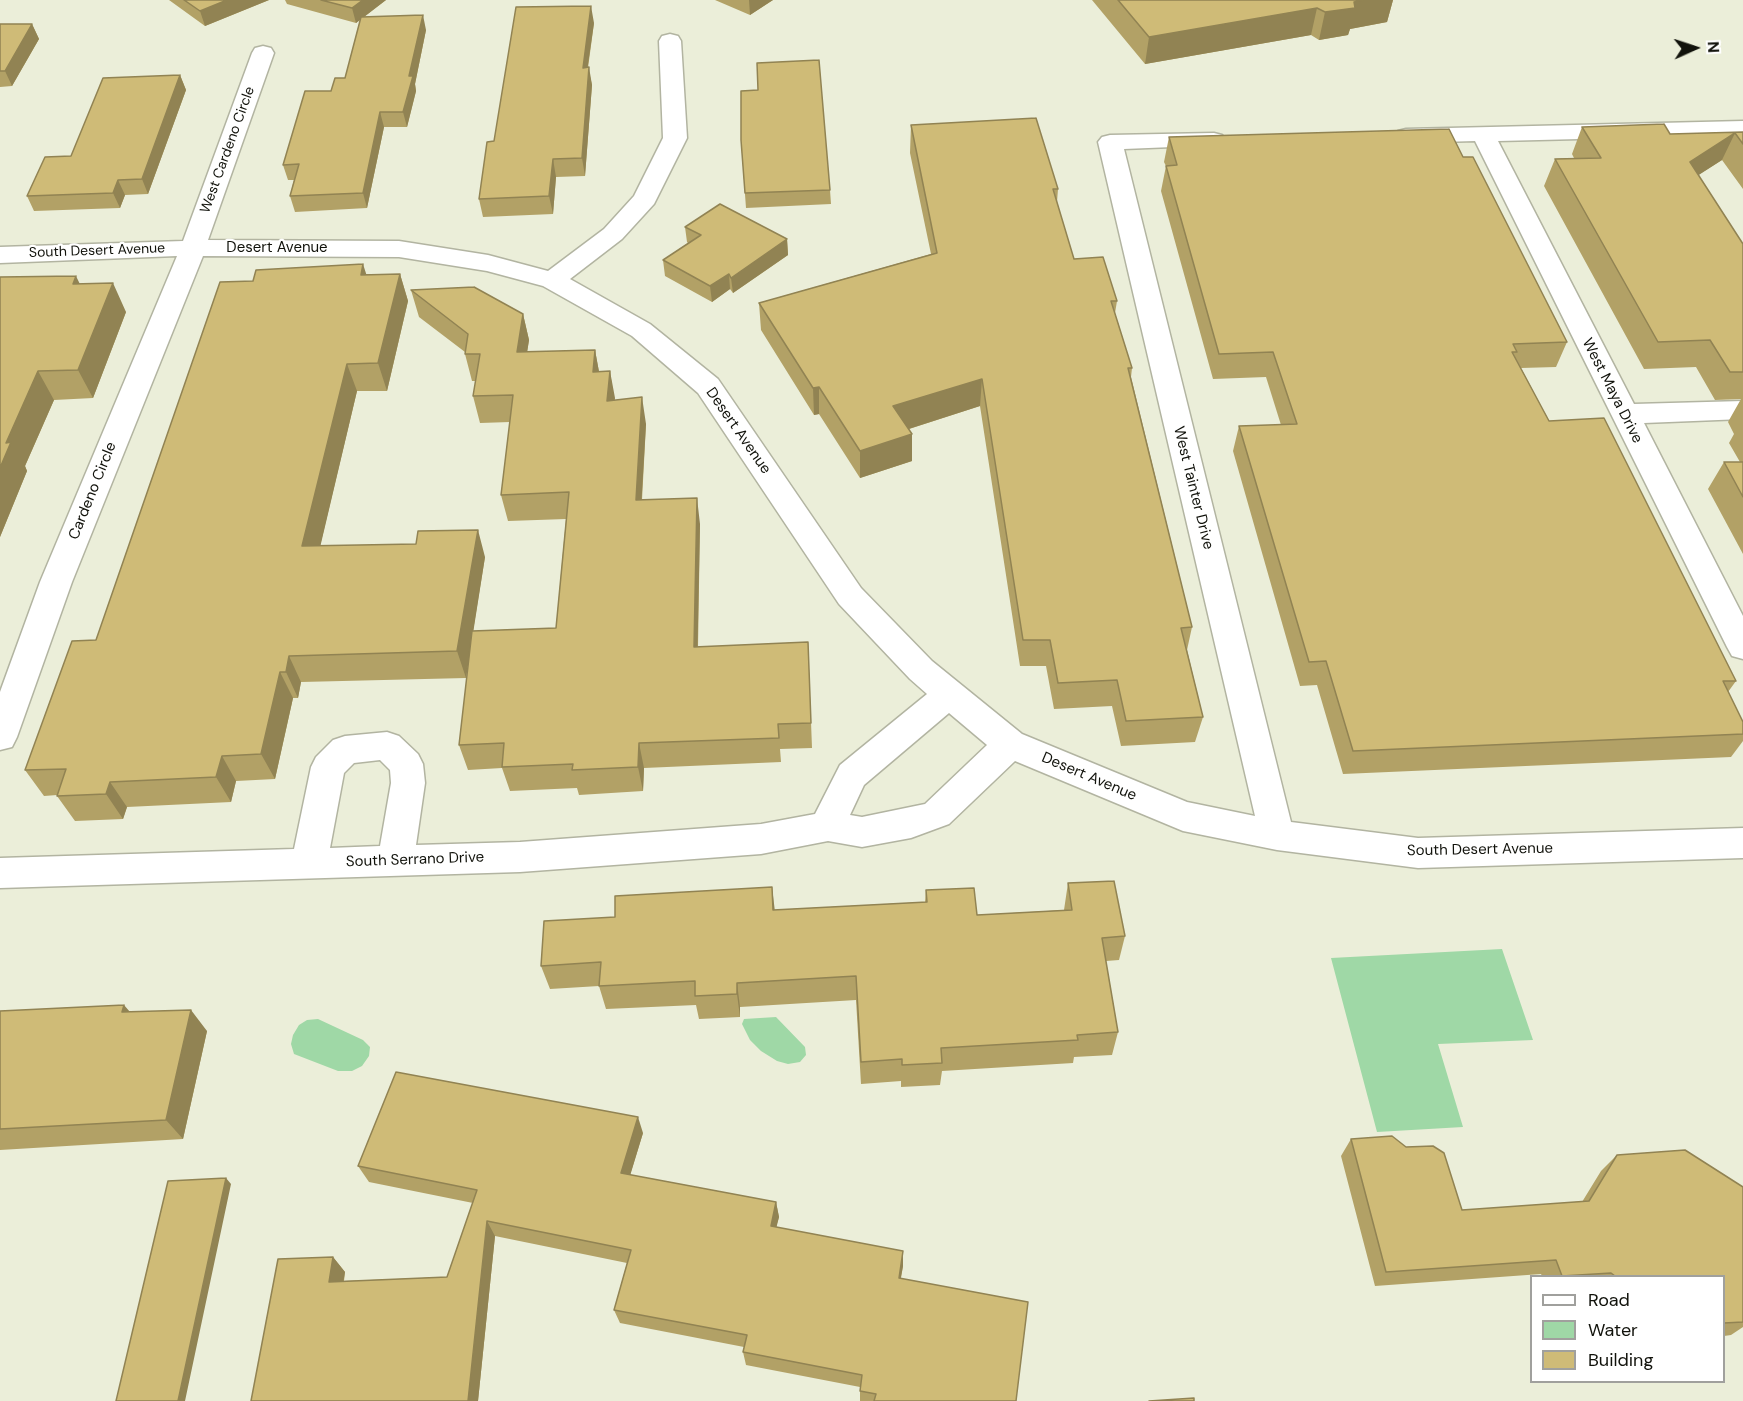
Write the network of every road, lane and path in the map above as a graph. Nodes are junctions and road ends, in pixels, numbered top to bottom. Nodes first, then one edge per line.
1 (670, 41) dead end
2 (263, 53) dead end
3 (1743, 128) edge
4 (1483, 134) junction
5 (1390, 136) edge
6 (1238, 139) edge
7 (193, 248) junction
8 (0, 255) edge
9 (552, 280) junction
10 (1743, 410) edge
11 (1624, 414) junction
12 (1743, 647) edge
13 (949, 694) junction
14 (0, 737) edge
15 (1010, 744) junction
16 (1183, 816) joint
17 (828, 826) junction
18 (1277, 835) junction
19 (1743, 843) edge
20 (396, 860) junction
21 (309, 863) junction
22 (0, 873) edge

1 - 9 street
2 - 7 street, West Cardeno Circle
3 - 4 street
4 - 5 street
4 - 11 street, West Maya Drive
6 - 18 street, West Tainter Drive
7 - 8 street, South Desert Avenue
7 - 9 street, Desert Avenue
7 - 14 street, Cardeno Circle
9 - 13 street, Desert Avenue
10 - 11 street
11 - 12 street, West Maya Drive
13 - 15 street, Desert Avenue
13 - 17 street
15 - 16 street, Desert Avenue
15 - 17 street, South Serrano Drive
16 - 18 street, South Desert Avenue
17 - 20 street, South Serrano Drive
18 - 19 street, South Desert Avenue
20 - 21 street, South Serrano Drive
20 - 21 street
21 - 22 street, South Serrano Drive

